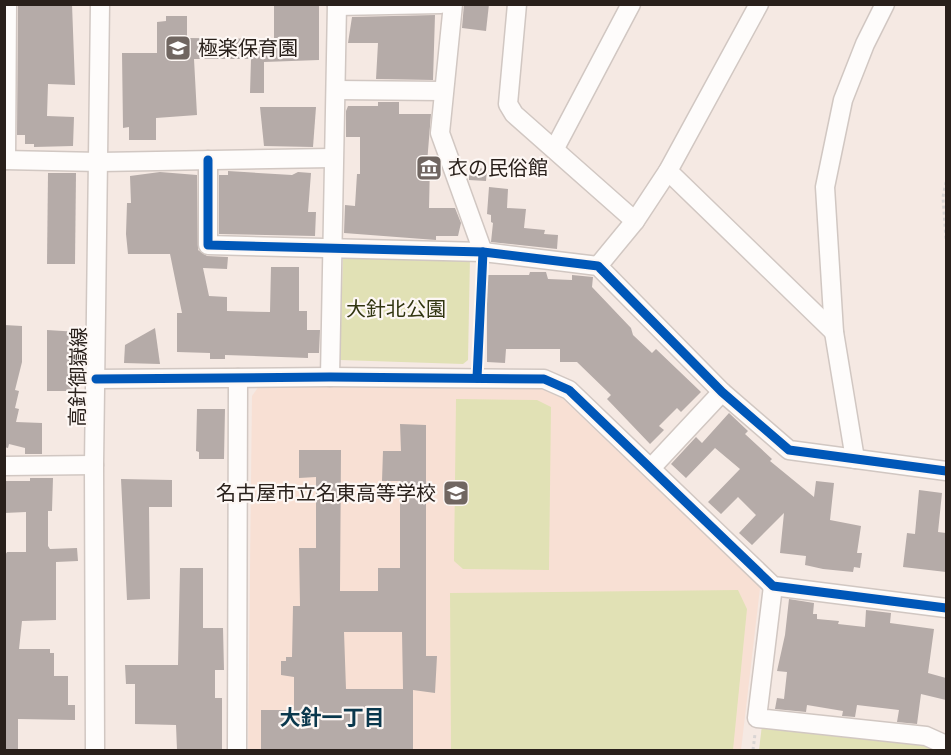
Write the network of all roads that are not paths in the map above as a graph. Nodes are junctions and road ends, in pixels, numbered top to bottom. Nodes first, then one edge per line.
1 (7, 4) edge
2 (100, 4) edge
3 (441, 4) edge
4 (453, 4) edge
5 (517, 4) edge
6 (631, 4) edge
7 (759, 4) edge
8 (885, 4) edge
9 (337, 5) edge
10 (336, 90) junction
11 (443, 91) junction
12 (555, 148) junction
13 (332, 158) junction
14 (5, 160) edge
15 (208, 160) junction
16 (100, 162) junction
17 (668, 171) junction
18 (634, 222) junction
19 (331, 248) junction
20 (483, 252) junction
21 (598, 266) junction
22 (834, 332) junction
23 (330, 377) junction
24 (238, 378) junction
25 (96, 379) junction
26 (722, 392) junction
27 (855, 459) junction
28 (94, 465) junction
29 (4, 466) edge
30 (651, 468) junction
31 (946, 471) edge
32 (773, 586) junction
33 (946, 608) edge
34 (946, 745) edge
35 (95, 750) edge
36 (237, 750) edge

1 - 14 street
2 - 16 street, 高針御嶽線
3 - 9 street
4 - 11 street
5 - 12 street
6 - 12 street
7 - 17 street
8 - 22 street
9 - 10 street
10 - 11 street
10 - 13 street
11 - 20 street
12 - 18 street
13 - 15 street
13 - 19 street
14 - 16 street
15 - 16 street
15 - 19 street
16 - 25 street, 高針御嶽線
17 - 18 street
17 - 22 street
18 - 21 street
19 - 20 street
19 - 23 street
20 - 21 street
21 - 26 street
22 - 27 street
23 - 24 street
23 - 30 street
24 - 25 street
24 - 36 street
25 - 28 street, 高針御嶽線
26 - 27 street
26 - 30 street
27 - 31 street
28 - 29 street
28 - 35 street, 高針御嶽線
30 - 32 street
32 - 33 street
32 - 34 street

